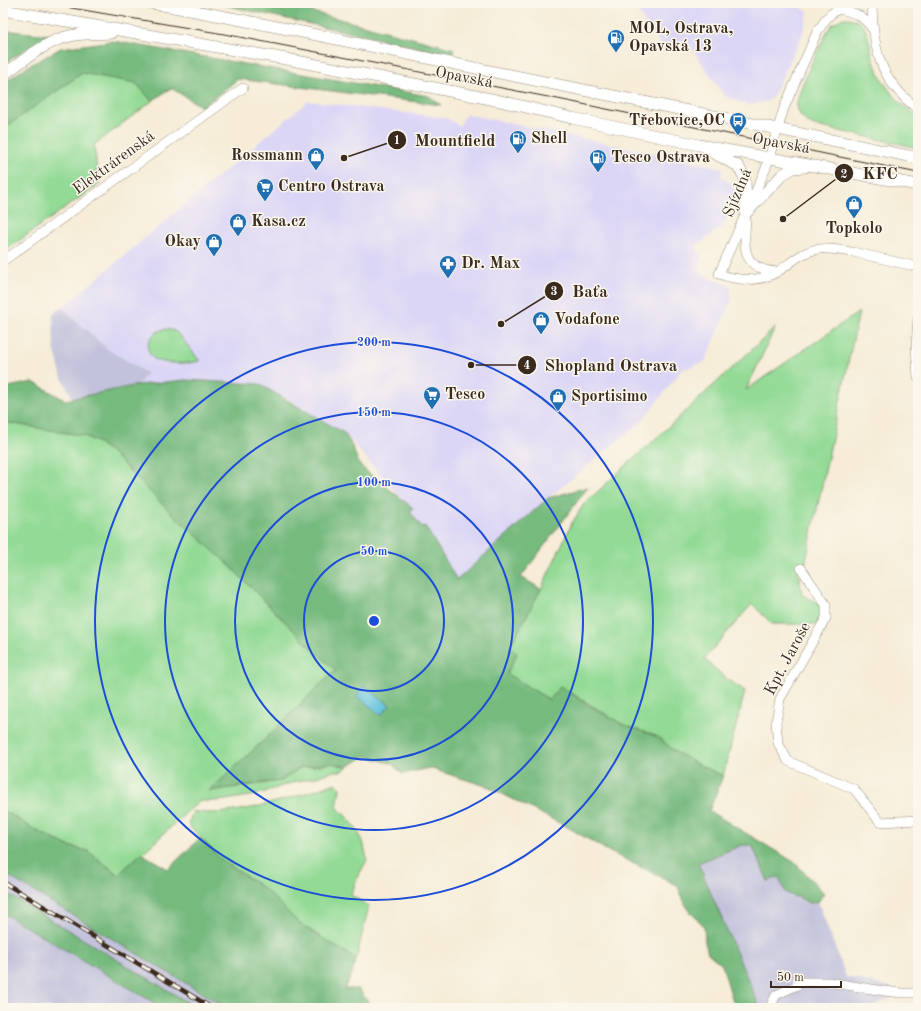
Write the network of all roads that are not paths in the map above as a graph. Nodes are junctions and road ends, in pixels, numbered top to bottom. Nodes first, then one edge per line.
1 (151, 3) edge
2 (175, 3) edge
3 (852, 3) edge
4 (872, 3) edge
5 (842, 6) edge
6 (3, 10) edge
7 (204, 12) junction
8 (873, 30) junction
9 (134, 32) junction
10 (3, 75) edge
11 (243, 88) dead end
12 (918, 109) edge
13 (777, 128) junction
14 (699, 145) junction
15 (768, 158) junction
16 (918, 158) edge
17 (814, 166) junction
18 (918, 185) edge
19 (746, 213) junction
20 (3, 261) edge
21 (918, 267) edge
22 (777, 272) junction
23 (918, 318) edge
24 (918, 377) edge
25 (801, 568) dead end
26 (918, 820) edge
27 (918, 993) edge
28 (771, 1005) dead end

1 - 7 main road, Opavská
2 - 7 main road
3 - 5 street, Sjízdná
4 - 8 street
5 - 8 street
5 - 13 street, Sjízdná
6 - 9 main road, Opavská
7 - 13 main road, Opavská
8 - 12 street
9 - 10 main road
9 - 14 main road, Opavská
11 - 20 street, Elektrárenská
13 - 15 street, Sjízdná
13 - 16 main road, Opavská
14 - 15 main road, Opavská
14 - 19 main road
15 - 17 main road, Opavská
15 - 19 street, Sjízdná
17 - 18 main road, Opavská
17 - 19 main road
19 - 22 street
19 - 22 street, Sjízdná
21 - 22 street
23 - 24 street
25 - 26 street, Kpt. Jaroše
27 - 28 street

